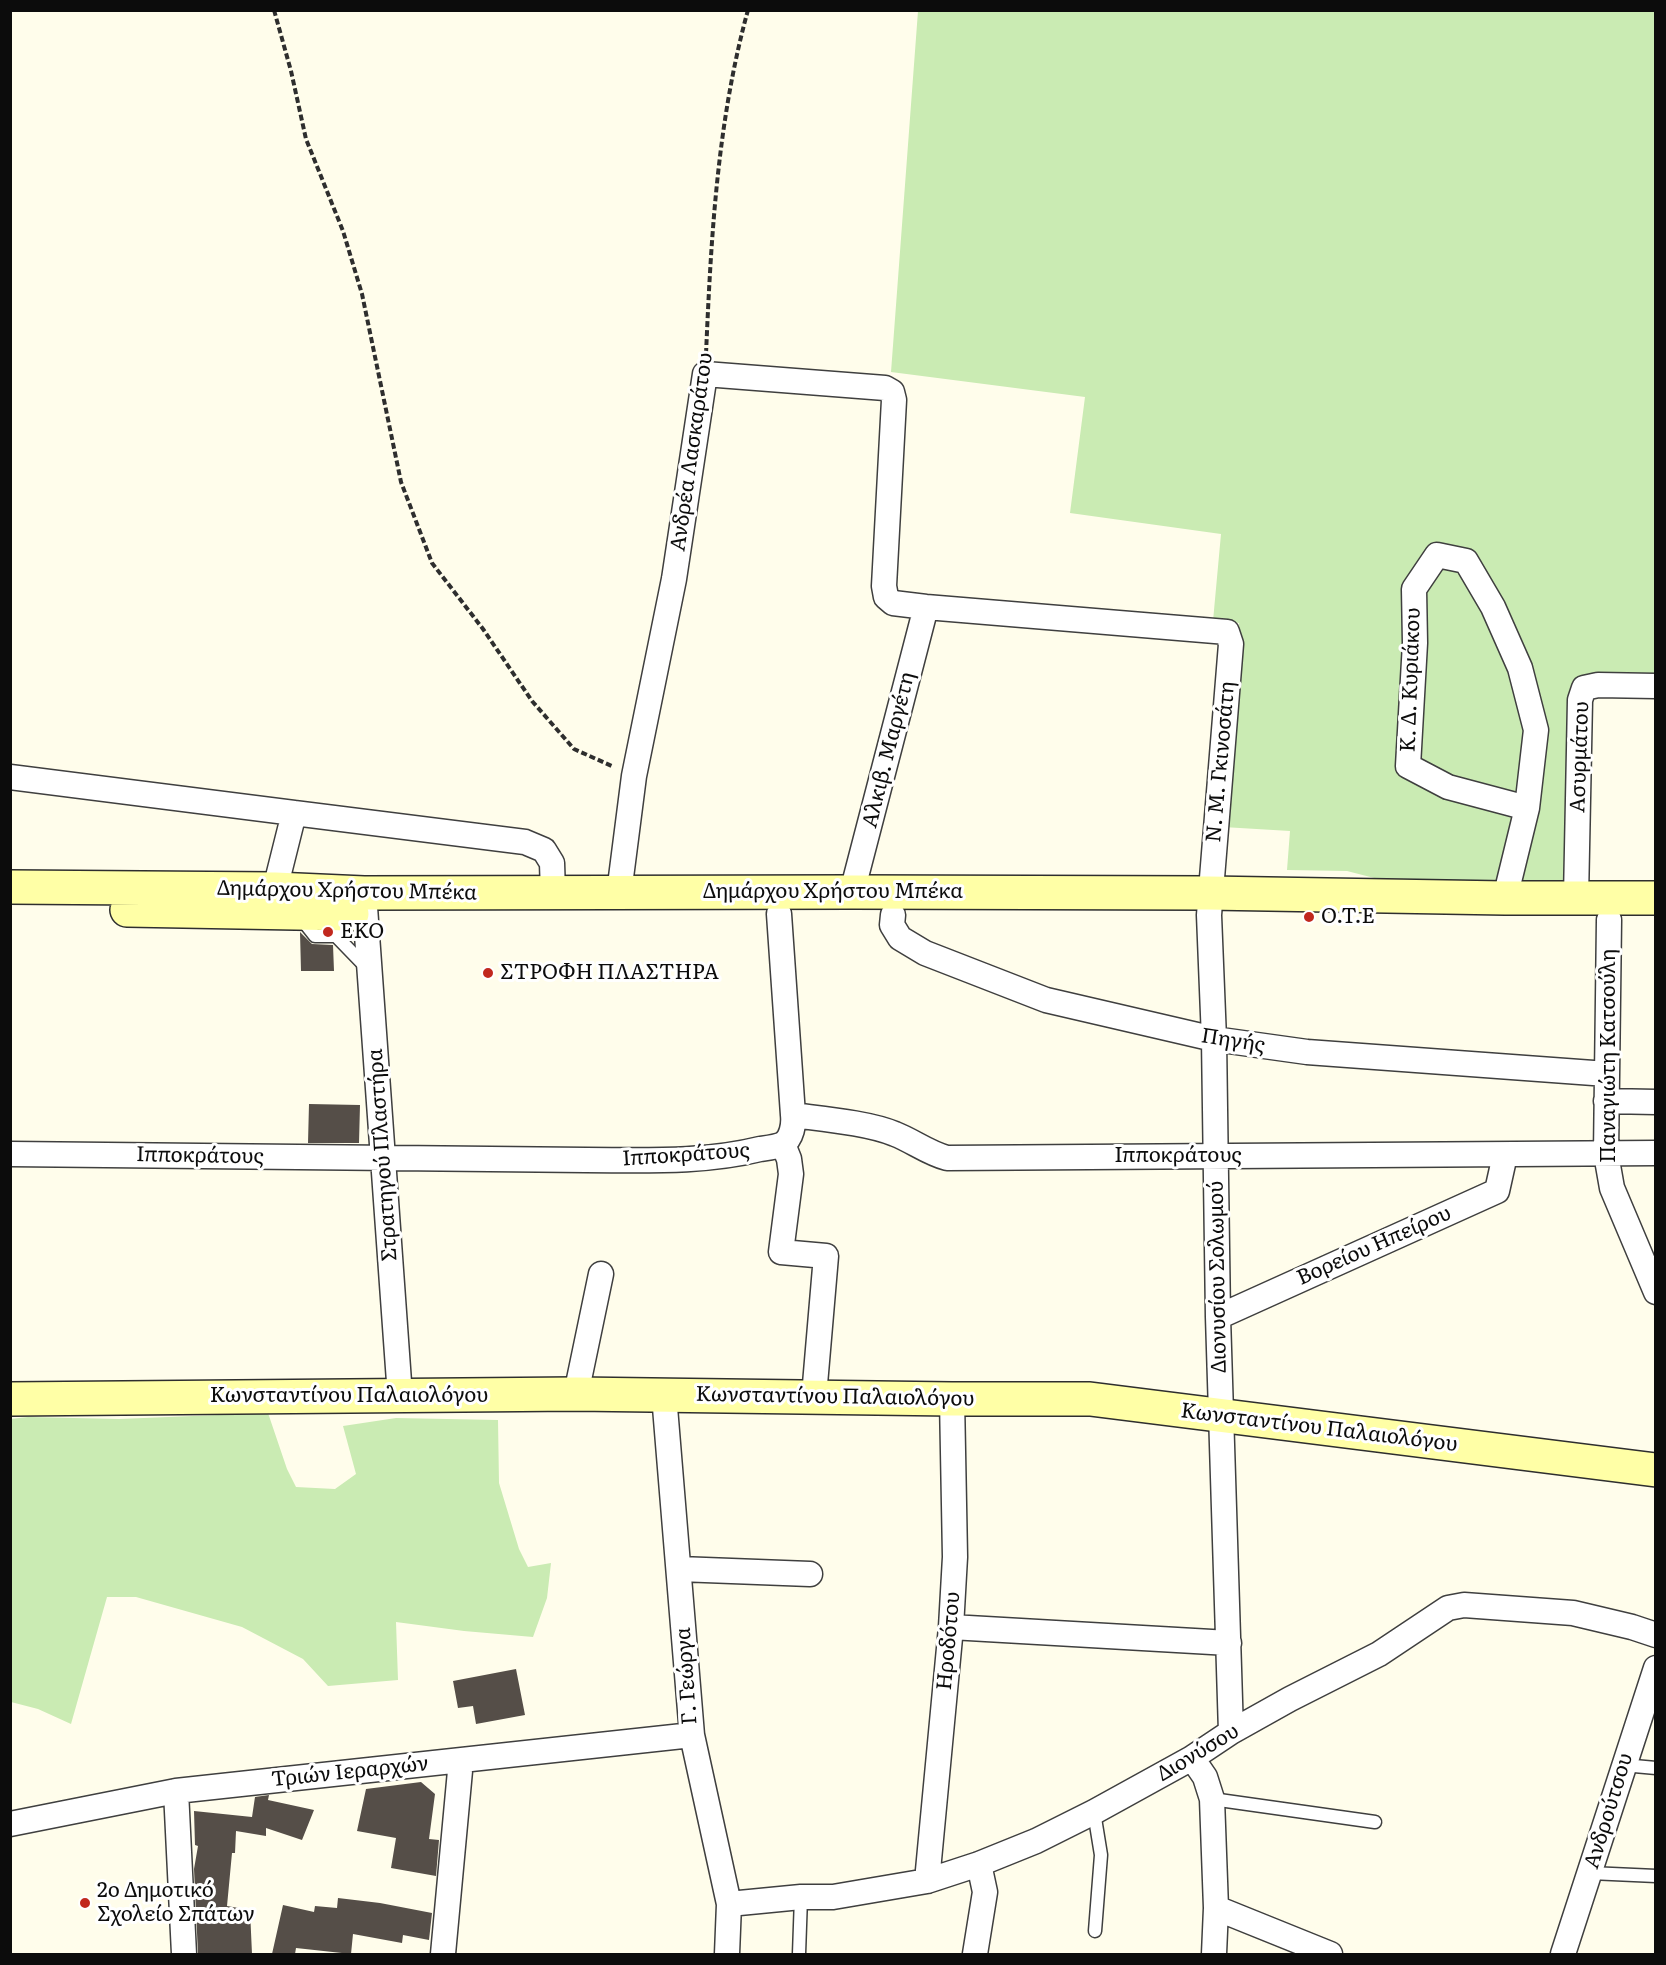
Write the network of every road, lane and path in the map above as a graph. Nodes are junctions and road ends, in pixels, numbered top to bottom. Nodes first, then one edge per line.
1 (274, 10) edge
2 (748, 10) edge
3 (705, 374) junction
4 (926, 607) junction
5 (1656, 686) edge
6 (634, 776) junction
7 (10, 777) edge
8 (1527, 808) junction
9 (294, 813) junction
10 (10, 887) edge
11 (275, 889) junction
12 (852, 892) junction
13 (553, 893) junction
14 (619, 893) junction
15 (1504, 898) junction
16 (1576, 898) junction
17 (1656, 898) edge
18 (1209, 904) junction
19 (10, 908) edge
20 (779, 914) junction
21 (355, 915) junction
22 (893, 915) junction
23 (1609, 920) junction
24 (1656, 920) edge
25 (370, 971) junction
26 (1214, 1039) junction
27 (1607, 1074) junction
28 (1606, 1101) junction
29 (1656, 1102) edge
30 (793, 1114) junction
31 (783, 1144) junction
32 (10, 1154) edge
33 (1606, 1154) junction
34 (1656, 1154) edge
35 (1216, 1155) junction
36 (1505, 1155) junction
37 (383, 1158) junction
38 (602, 1274) dead end
39 (1656, 1292) edge
40 (1218, 1317) junction
41 (576, 1394) junction
42 (664, 1395) junction
43 (400, 1396) junction
44 (814, 1396) junction
45 (10, 1399) edge
46 (952, 1399) junction
47 (1222, 1415) junction
48 (1656, 1470) edge
49 (679, 1569) junction
50 (810, 1574) dead end
51 (951, 1627) junction
52 (1656, 1635) edge
53 (1229, 1643) junction
54 (1656, 1668) edge
55 (1231, 1732) junction
56 (692, 1735) junction
57 (1192, 1758) junction
58 (461, 1760) junction
59 (1623, 1765) junction
60 (1656, 1768) edge
61 (176, 1791) junction
62 (1212, 1799) junction
63 (1094, 1812) junction
64 (1375, 1822) dead end
65 (10, 1824) edge
66 (980, 1864) junction
67 (1590, 1874) junction
68 (1656, 1876) edge
69 (927, 1881) junction
70 (801, 1897) junction
71 (729, 1904) junction
72 (1216, 1908) junction
73 (1095, 1931) dead end
74 (184, 1954) edge
75 (443, 1954) edge
76 (727, 1954) edge
77 (799, 1954) edge
78 (975, 1954) edge
79 (1214, 1954) edge
80 (1330, 1954) edge
81 (1563, 1954) edge

1 - 6 path
2 - 3 path, Ανδρέα Λασκαράτου
3 - 4 street
3 - 6 street, Ανδρέα Λασκαράτου
4 - 12 street, Αλκιβ. Μαργέτη
4 - 18 street, Ν. Μ. Γκινοσάτη
5 - 16 street, Ασυρμάτου
6 - 14 street, Ανδρέα Λασκαράτου
7 - 9 street
8 - 8 street, Κ. Δ. Κυριάκου
8 - 15 street, Κ. Δ. Κυριάκου
9 - 11 street
9 - 13 street
10 - 11 main road, Δημάρχου Χρήστου Μπέκα
11 - 21 main road, Δημάρχου Χρήστου Μπέκα
12 - 14 main road, Δημάρχου Χρήστου Μπέκα
12 - 18 main road, Δημάρχου Χρήστου Μπέκα
13 - 14 main road, Δημάρχου Χρήστου Μπέκα
13 - 21 main road, Δημάρχου Χρήστου Μπέκα
15 - 16 main road, Δημάρχου Χρήστου Μπέκα
15 - 18 main road, Δημάρχου Χρήστου Μπέκα
16 - 17 main road, Δημάρχου Χρήστου Μπέκα
18 - 22 main road, Δημάρχου Χρήστου Μπέκα
18 - 23 main road, Δημάρχου Χρήστου Μπέκα
18 - 26 street, Διονυσίου Σολωμού
19 - 21 main road, Δημάρχου Χρήστου Μπέκα
20 - 21 main road, Δημάρχου Χρήστου Μπέκα
20 - 22 main road, Δημάρχου Χρήστου Μπέκα
20 - 30 street
21 - 25 street, Στρατηγού Πλαστήρα
21 - 25 lane
22 - 26 street, Πηγής
23 - 24 main road, Δημάρχου Χρήστου Μπέκα
23 - 27 street, Παναγιώτη Κατσούλη
25 - 37 street, Στρατηγού Πλαστήρα
26 - 27 street, Πηγής
26 - 35 street, Διονυσίου Σολωμού
27 - 28 street, Παναγιώτη Κατσούλη
28 - 29 street
28 - 33 street, Παναγιώτη Κατσούλη
30 - 31 street
30 - 35 street, Ιπποκράτους
31 - 37 street, Ιπποκράτους
31 - 44 street
32 - 37 street, Ιπποκράτους
33 - 34 street, Ιπποκράτους
33 - 36 street, Ιπποκράτους
33 - 39 street, Παναγιώτη Κατσούλη
35 - 36 street, Ιπποκράτους
35 - 40 street, Διονυσίου Σολωμού
36 - 40 street, Βορείου Ηπείρου
37 - 43 street, Στρατηγού Πλαστήρα
38 - 41 street
40 - 47 street, Διονυσίου Σολωμού
41 - 42 main road, Κωνσταντίνου Παλαιολόγου
41 - 43 main road, Κωνσταντίνου Παλαιολόγου
42 - 44 main road, Κωνσταντίνου Παλαιολόγου
42 - 49 street, Γ. Γεώργα
43 - 45 main road, Κωνσταντίνου Παλαιολόγου
44 - 46 main road, Κωνσταντίνου Παλαιολόγου
46 - 47 main road, Κωνσταντίνου Παλαιολόγου
46 - 51 street, Ηροδότου
47 - 48 main road, Κωνσταντίνου Παλαιολόγου
47 - 53 street, Διονυσίου Σολωμού
49 - 50 street
49 - 56 street, Γ. Γεώργα
51 - 53 street
51 - 69 street, Ηροδότου
52 - 55 street, Διονύσου
53 - 55 street, Διονυσίου Σολωμού
54 - 59 street, Ανδρούτσου
55 - 57 street, Διονύσου
56 - 58 street, Τριών Ιεραρχών
56 - 71 street, Γ. Γεώργα
57 - 62 street
57 - 63 street, Διονύσου
58 - 61 street, Τριών Ιεραρχών
58 - 75 street
59 - 60 lane
59 - 67 street, Ανδρούτσου
61 - 65 street, Τριών Ιεραρχών
61 - 74 street
62 - 64 lane
62 - 72 street
63 - 66 street, Διονύσου
63 - 73 lane
66 - 69 street, Διονύσου
66 - 78 street
67 - 68 lane
67 - 81 street, Ανδρούτσου
69 - 70 street, Διονύσου
70 - 71 street, Διονύσου
70 - 77 lane
71 - 76 street, Γ. Γεώργα
72 - 79 street
72 - 80 street

